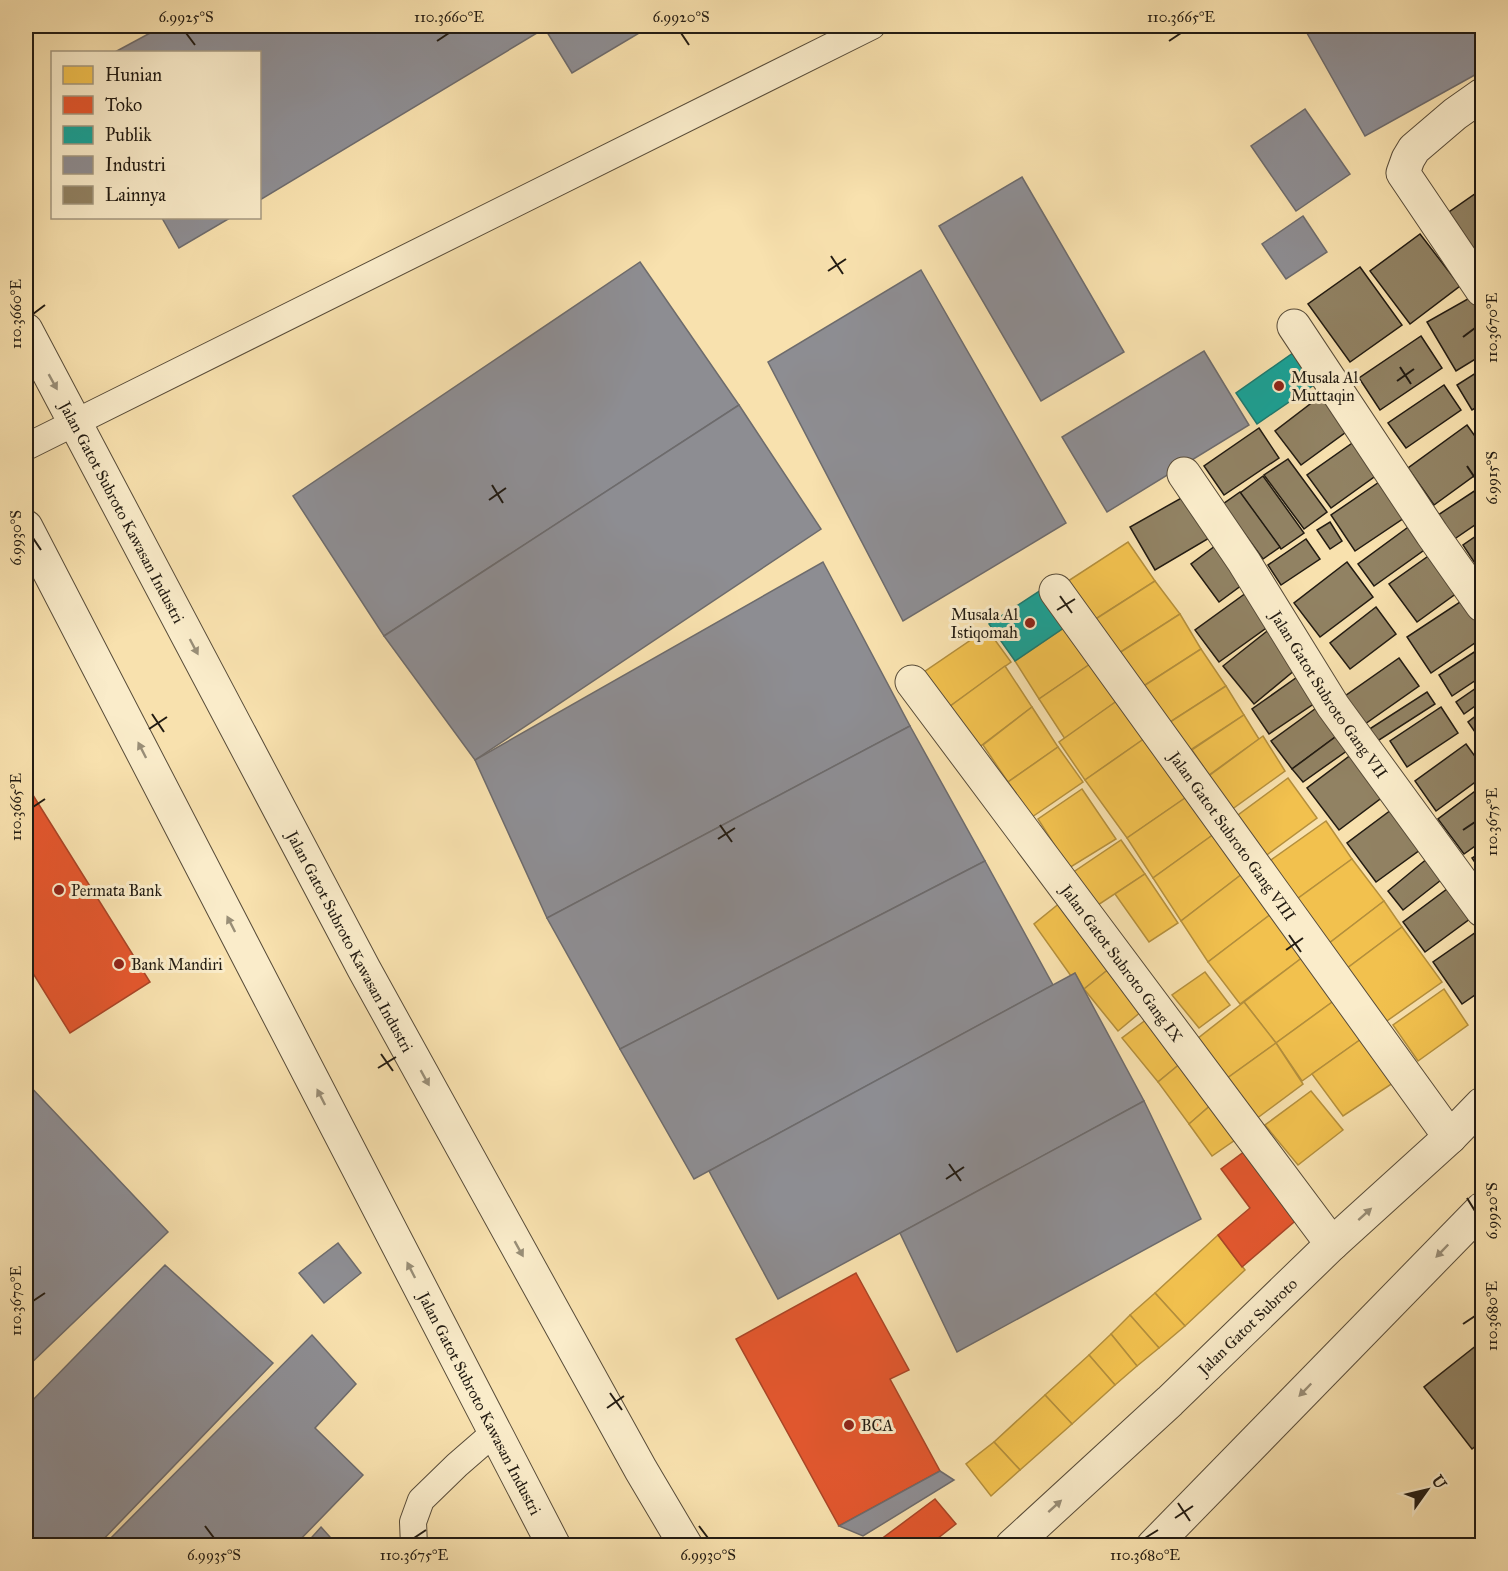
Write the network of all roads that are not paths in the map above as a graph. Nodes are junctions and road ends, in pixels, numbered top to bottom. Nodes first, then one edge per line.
1 (872, 26) edge
2 (1482, 95) edge
3 (1482, 290) edge
4 (1294, 326) dead end
5 (26, 330) edge
6 (75, 421) junction
7 (26, 447) edge
8 (1185, 474) dead end
9 (26, 527) edge
10 (1056, 591) dead end
11 (1482, 605) edge
12 (912, 682) dead end
13 (1482, 910) edge
14 (1482, 1104) edge
15 (1450, 1137) junction
16 (1482, 1209) edge
17 (1332, 1244) junction
18 (495, 1432) junction
19 (414, 1545) edge
20 (554, 1545) edge
21 (686, 1545) edge
22 (1012, 1545) edge
23 (1153, 1545) edge

1 - 6 lane
2 - 3 street
4 - 11 street
5 -> 6 street, Jalan Gatot Subroto Kawasan Industri
6 - 7 lane
6 -> 21 street, Jalan Gatot Subroto Kawasan Industri
8 - 13 street, Jalan Gatot Subroto Gang VII
18 -> 9 street, Jalan Gatot Subroto Kawasan Industri
10 - 15 street, Jalan Gatot Subroto Gang VIII
12 - 17 street, Jalan Gatot Subroto Gang IX
14 - 15 street, Jalan Gatot Subroto
17 -> 15 street, Jalan Gatot Subroto
16 -> 23 street
22 -> 17 street, Jalan Gatot Subroto
18 - 19 lane
18 - 20 street, Jalan Gatot Subroto Kawasan Industri

